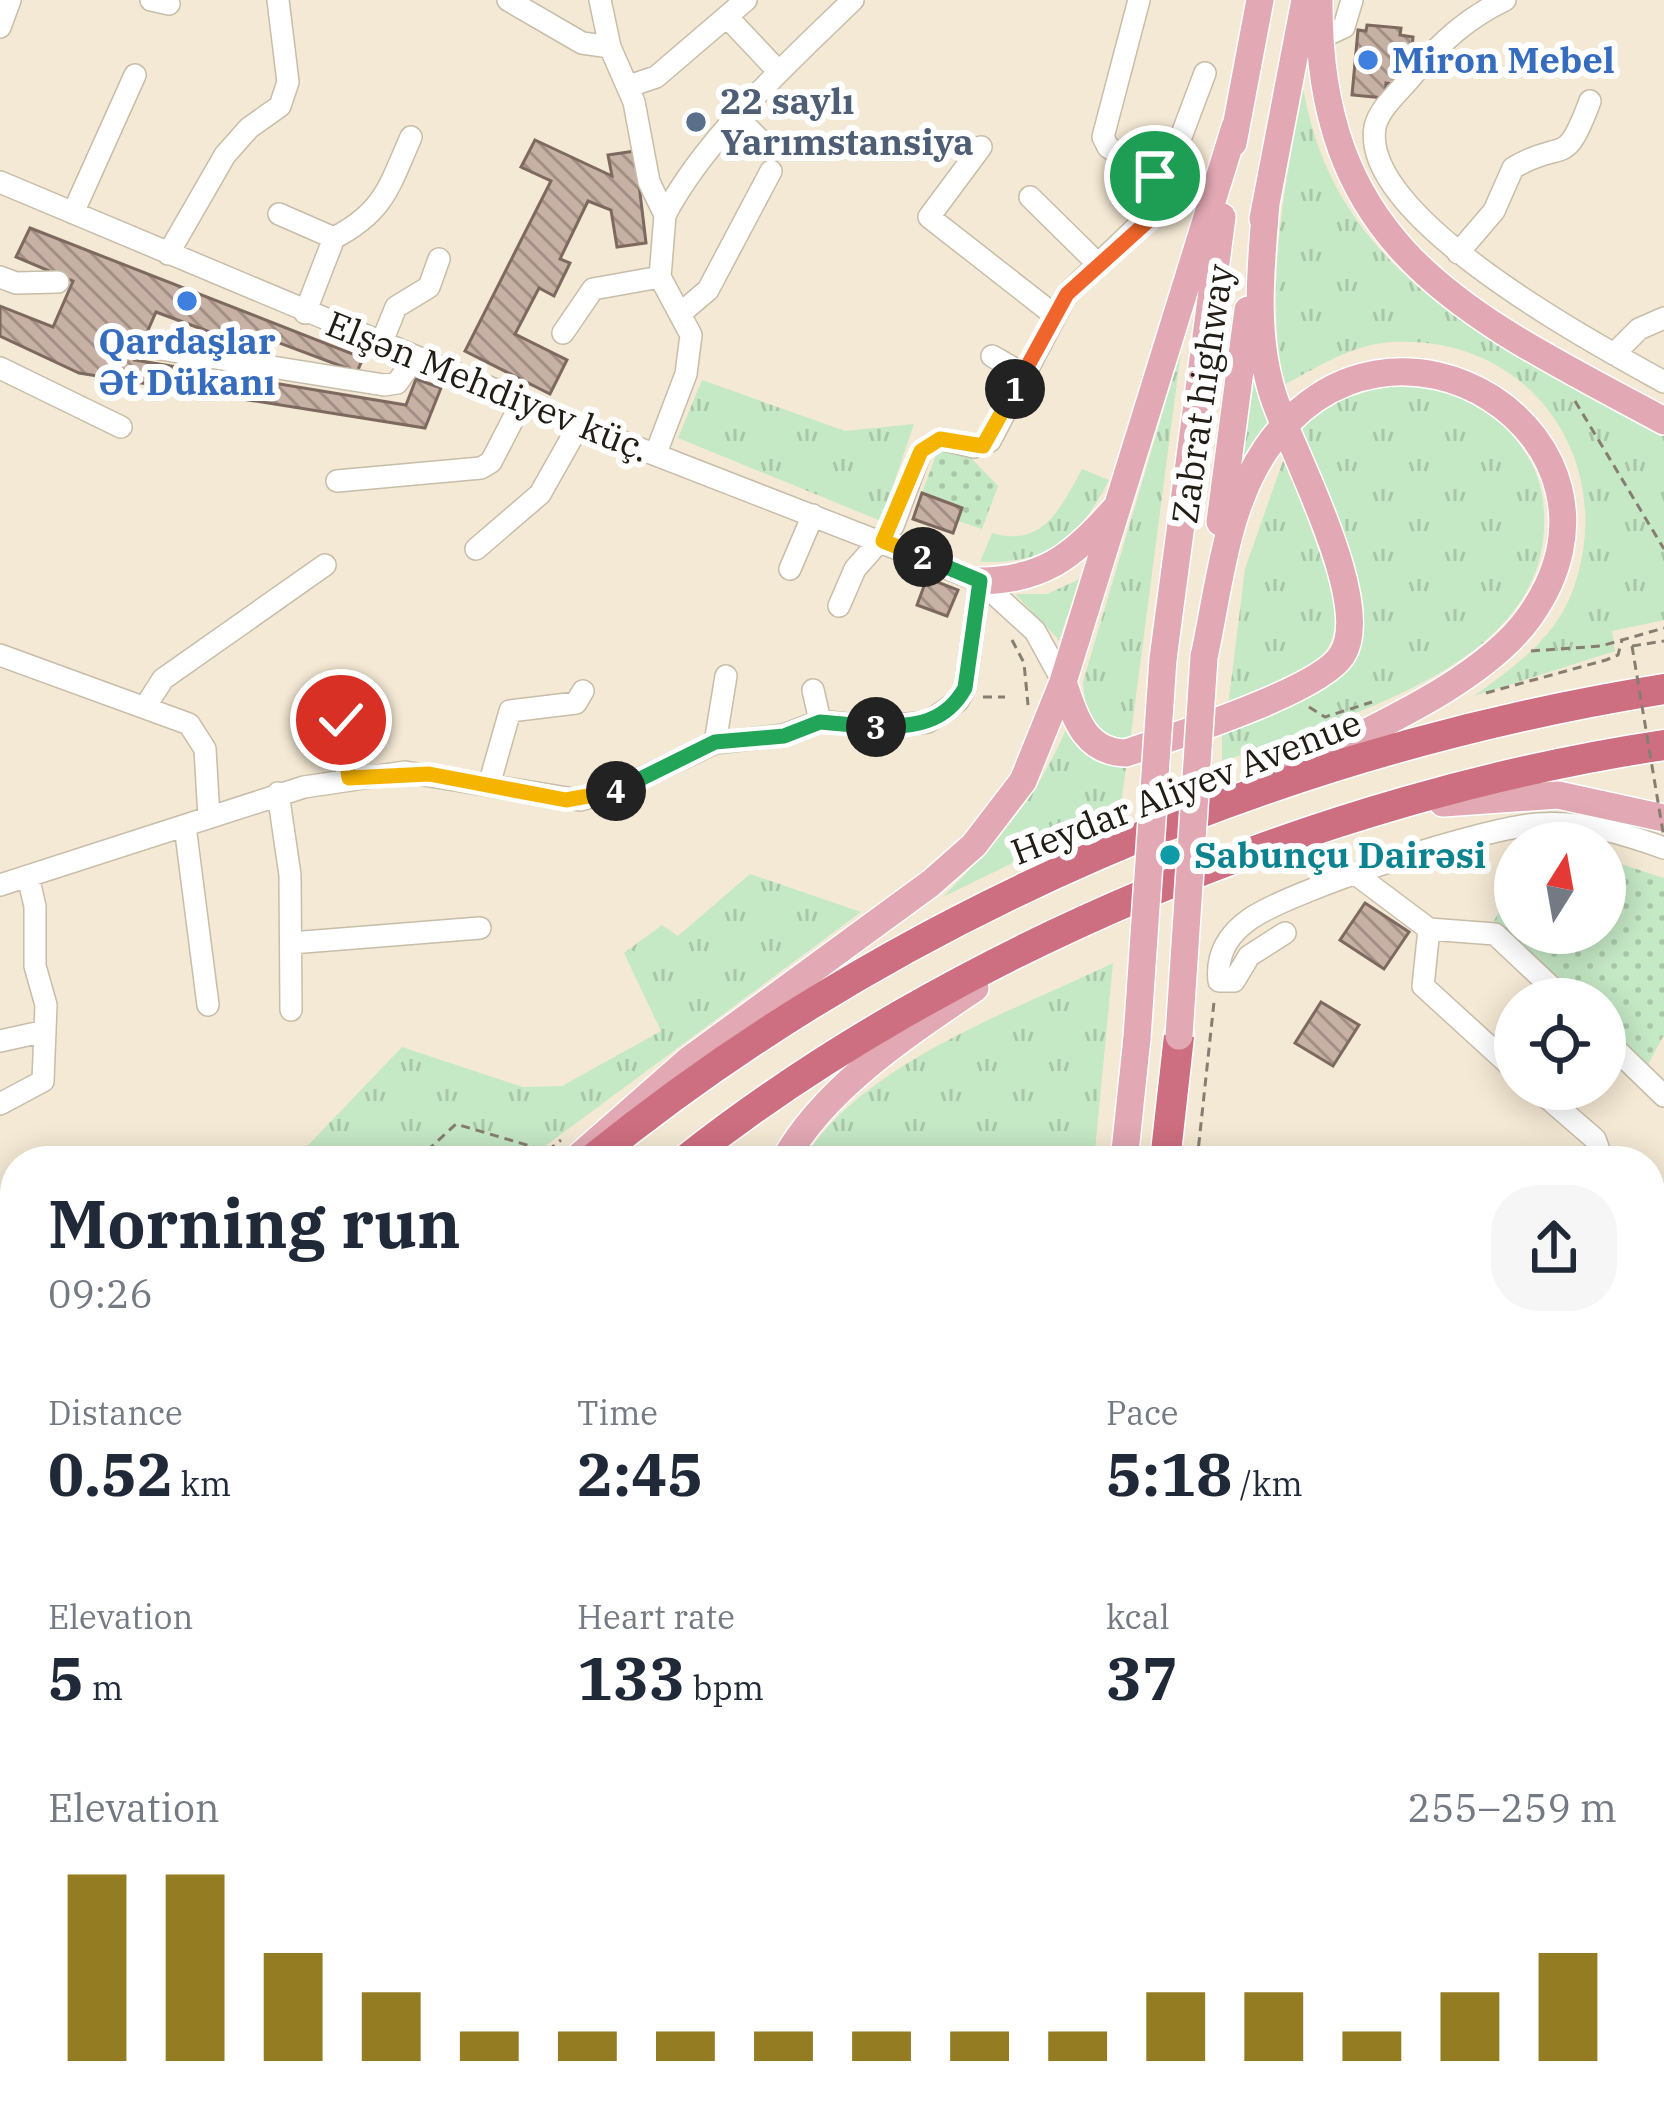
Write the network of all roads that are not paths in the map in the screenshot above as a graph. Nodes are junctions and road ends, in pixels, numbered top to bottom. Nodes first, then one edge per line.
1 (10, 0) edge
2 (278, 0) edge
3 (508, 0) edge
4 (600, 0) edge
5 (746, 0) edge
6 (853, 0) edge
7 (1139, 0) edge
8 (1260, 0) edge
9 (1305, 0) edge
10 (1318, 0) edge
11 (1352, 0) edge
12 (1505, 0) edge
13 (729, 19) junction
14 (0, 27) edge
15 (1318, 39) junction
16 (610, 47) junction
17 (779, 72) junction
18 (1205, 74) dead end
19 (135, 75) dead end
20 (629, 86) junction
21 (1590, 100) dead end
22 (739, 119) junction
23 (1235, 127) junction
24 (411, 137) dead end
25 (981, 147) dead end
26 (0, 182) edge
27 (1164, 182) junction
28 (1030, 197) dead end
29 (1266, 203) junction
30 (73, 213) junction
31 (279, 214) dead end
32 (664, 215) junction
33 (334, 238) junction
34 (168, 254) junction
35 (1458, 254) junction
36 (439, 259) dead end
37 (1097, 262) junction
38 (0, 277) edge
39 (660, 277) junction
40 (58, 282) dead end
41 (682, 312) junction
42 (305, 313) junction
43 (1053, 314) junction
44 (1664, 318) edge
45 (563, 332) dead end
46 (381, 344) junction
47 (1604, 348) junction
48 (160, 350) dead end
49 (992, 356) dead end
50 (415, 358) junction
51 (0, 368) edge
52 (1022, 373) junction
53 (1576, 374) junction
54 (1664, 382) edge
55 (522, 402) junction
56 (1664, 421) edge
57 (579, 425) junction
58 (1284, 425) junction
59 (121, 427) dead end
60 (656, 453) junction
61 (337, 481) dead end
62 (1119, 503) junction
63 (813, 515) junction
64 (883, 541) junction
65 (476, 549) dead end
66 (325, 566) dead end
67 (790, 569) dead end
68 (980, 581) junction
69 (839, 606) dead end
70 (0, 656) edge
71 (1204, 657) junction
72 (726, 676) dead end
73 (1063, 682) junction
74 (1664, 689) edge
75 (813, 690) dead end
76 (583, 691) dead end
77 (145, 707) junction
78 (341, 720) dead end
79 (820, 722) junction
80 (715, 742) junction
81 (1664, 745) edge
82 (349, 778) junction
83 (489, 785) junction
84 (278, 793) junction
85 (1224, 806) junction
86 (1391, 809) junction
87 (209, 817) junction
88 (1664, 818) edge
89 (185, 826) junction
90 (1664, 848) edge
91 (1357, 875) junction
92 (28, 877) junction
93 (0, 885) edge
94 (479, 928) dead end
95 (1429, 929) junction
96 (1286, 933) dead end
97 (1044, 941) junction
98 (291, 943) junction
99 (1542, 978) edge
100 (208, 1005) dead end
101 (291, 1010) dead end
102 (40, 1032) junction
103 (1178, 1036) joint
104 (0, 1041) edge
105 (1494, 1051) edge
106 (1626, 1059) edge
107 (1664, 1096) edge
108 (0, 1104) edge
109 (1561, 1110) edge
110 (574, 1146) edge
111 (608, 1146) edge
112 (706, 1146) edge
113 (794, 1146) edge
114 (1126, 1146) edge
115 (1167, 1146) edge
116 (1598, 1146) edge

1 - 14 street
2 - 34 street
3 - 16 street
4 - 16 street
5 - 13 street
6 - 17 street
7 - 27 street
8 - 23 main road
9 - 29 main road, Zabrat highway
10 - 15 main road
11 - 15 street
12 - 35 street
13 - 17 street
13 - 20 street
15 - 53 main road
16 - 20 street
17 - 22 street
18 - 27 street
19 - 30 street
20 - 32 street
21 - 35 street
22 - 32 street
22 - 41 street
23 - 62 main road
23 - 114 main road, bridge
24 - 33 street
25 - 43 street
26 - 30 street, Elşən Mehdiyev küç.
27 - 37 street
28 - 37 street
29 - 58 main road
29 - 71 main road, Zabrat highway
30 - 34 street, Elşən Mehdiyev küç.
31 - 33 street
32 - 39 street
33 - 42 street
34 - 42 street, Elşən Mehdiyev küç.
35 - 47 street
36 - 46 street
37 - 43 street
38 - 40 street
39 - 41 street
39 - 45 street
41 - 60 street
42 - 46 street, Elşən Mehdiyev küç.
43 - 52 street
44 - 47 street
46 - 50 street, Elşən Mehdiyev küç.
47 - 53 street
47 - 54 street
48 - 50 street
49 - 52 street
50 - 55 street, Elşən Mehdiyev küç.
51 - 59 street
52 - 64 street
53 - 56 main road
55 - 57 street, Elşən Mehdiyev küç.
55 - 61 street
57 - 60 street, Elşən Mehdiyev küç.
57 - 65 street
58 - 71 main road
58 - 73 main road
58 - 85 main road
60 - 63 street, Elşən Mehdiyev küç.
62 - 68 main road
62 - 73 main road
63 - 64 street, Elşən Mehdiyev küç.
63 - 67 street
64 - 68 street, Elşən Mehdiyev küç.
64 - 69 street
66 - 77 street
68 - 73 street, Elşən Mehdiyev küç.
68 - 79 street
70 - 77 street
71 - 103 main road, bridge
72 - 80 street
73 - 110 main road
74 - 85 highway, Heydar Aliyev Avenue
75 - 79 street
76 - 83 street
77 - 87 street
78 - 82 street
79 - 80 street
80 - 83 street
81 - 86 highway
82 - 83 street
82 - 84 street
84 - 87 street
84 - 98 street
85 - 111 highway, Heydar Aliyev Avenue
86 - 88 main road
86 - 97 highway
87 - 89 street
89 - 92 street
89 - 100 street
90 - 91 street
91 - 95 street
91 - 96 street
92 - 93 street
92 - 102 street
94 - 98 street
95 - 99 street
95 - 105 street
97 - 112 highway
97 - 113 main road
98 - 101 street
102 - 104 street
102 - 108 street
103 - 115 highway
106 - 107 street
109 - 116 street

